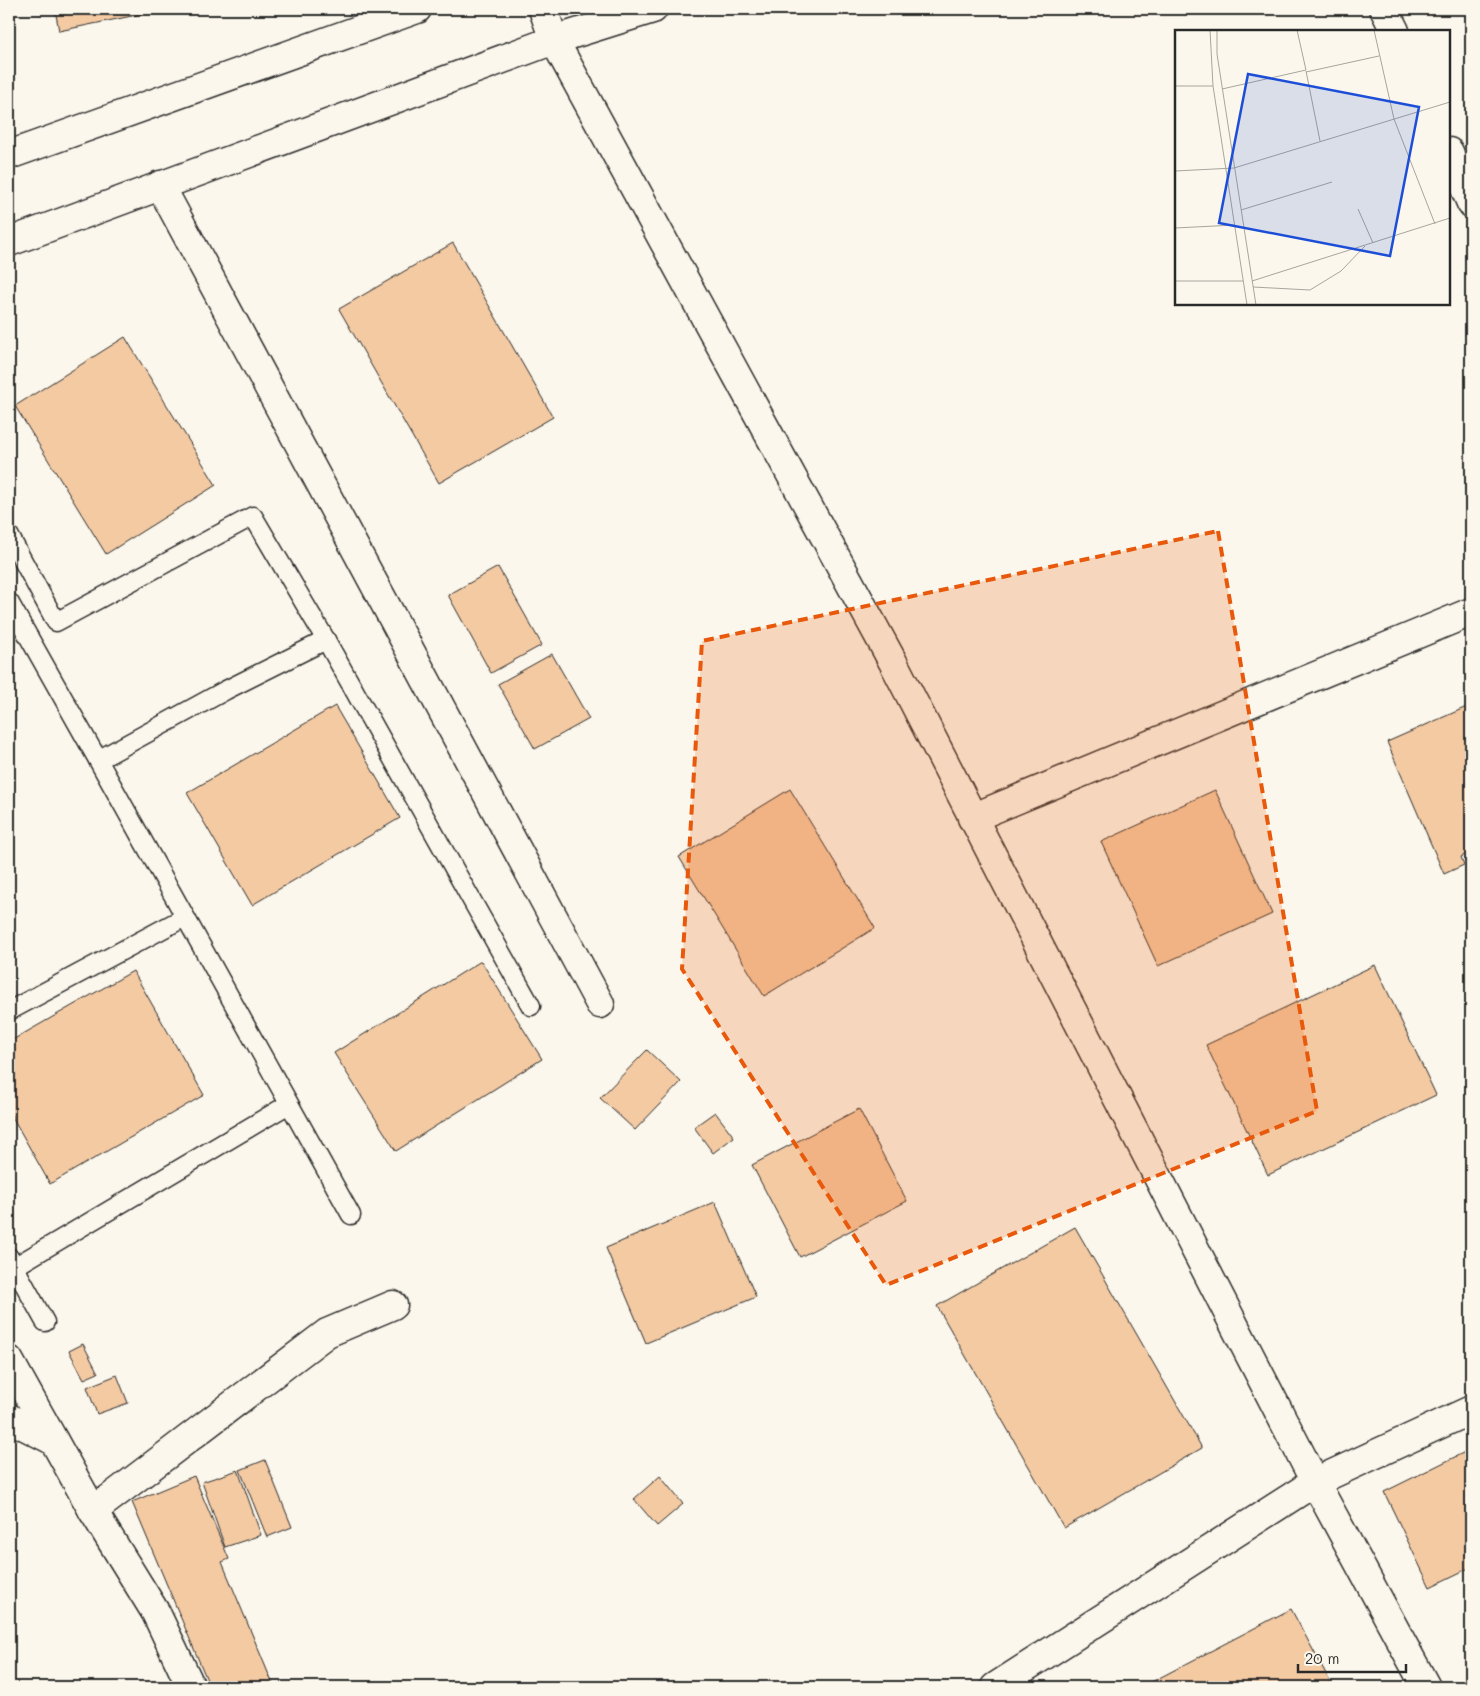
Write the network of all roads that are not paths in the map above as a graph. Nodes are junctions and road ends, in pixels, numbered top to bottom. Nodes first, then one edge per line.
1 (417, 9) edge
2 (543, 9) edge
3 (653, 9) edge
4 (1384, 9) edge
5 (1394, 30) edge
6 (554, 40) junction
7 (1450, 154) edge
8 (9, 155) edge
9 (160, 186) junction
10 (1471, 202) edge
11 (9, 242) edge
12 (9, 535) edge
13 (9, 602) edge
14 (1471, 612) edge
15 (326, 640) junction
16 (98, 760) junction
17 (972, 818) junction
18 (185, 917) junction
19 (600, 1004) dead end
20 (531, 1006) dead end
21 (9, 1011) edge
22 (289, 1104) junction
23 (351, 1215) dead end
24 (12, 1261) edge
25 (393, 1305) dead end
26 (45, 1322) dead end
27 (9, 1360) edge
28 (1471, 1410) edge
29 (9, 1418) edge
30 (54, 1441) junction
31 (1315, 1482) junction
32 (93, 1512) junction
33 (191, 1687) edge
34 (995, 1687) edge
35 (1426, 1687) edge

1 - 8 street
2 - 6 street
3 - 6 street
4 - 5 street
6 - 9 street
6 - 17 street
7 - 10 street
9 - 11 street
9 - 19 street
12 - 15 lane
13 - 16 lane
14 - 17 street
15 - 16 lane
15 - 20 lane
16 - 18 lane
17 - 31 street
18 - 21 lane
18 - 22 lane
22 - 23 lane
22 - 24 lane
24 - 26 lane
25 - 32 street
27 - 30 street
28 - 31 street
29 - 30 street
30 - 32 street
31 - 34 street
31 - 35 street
32 - 33 street

